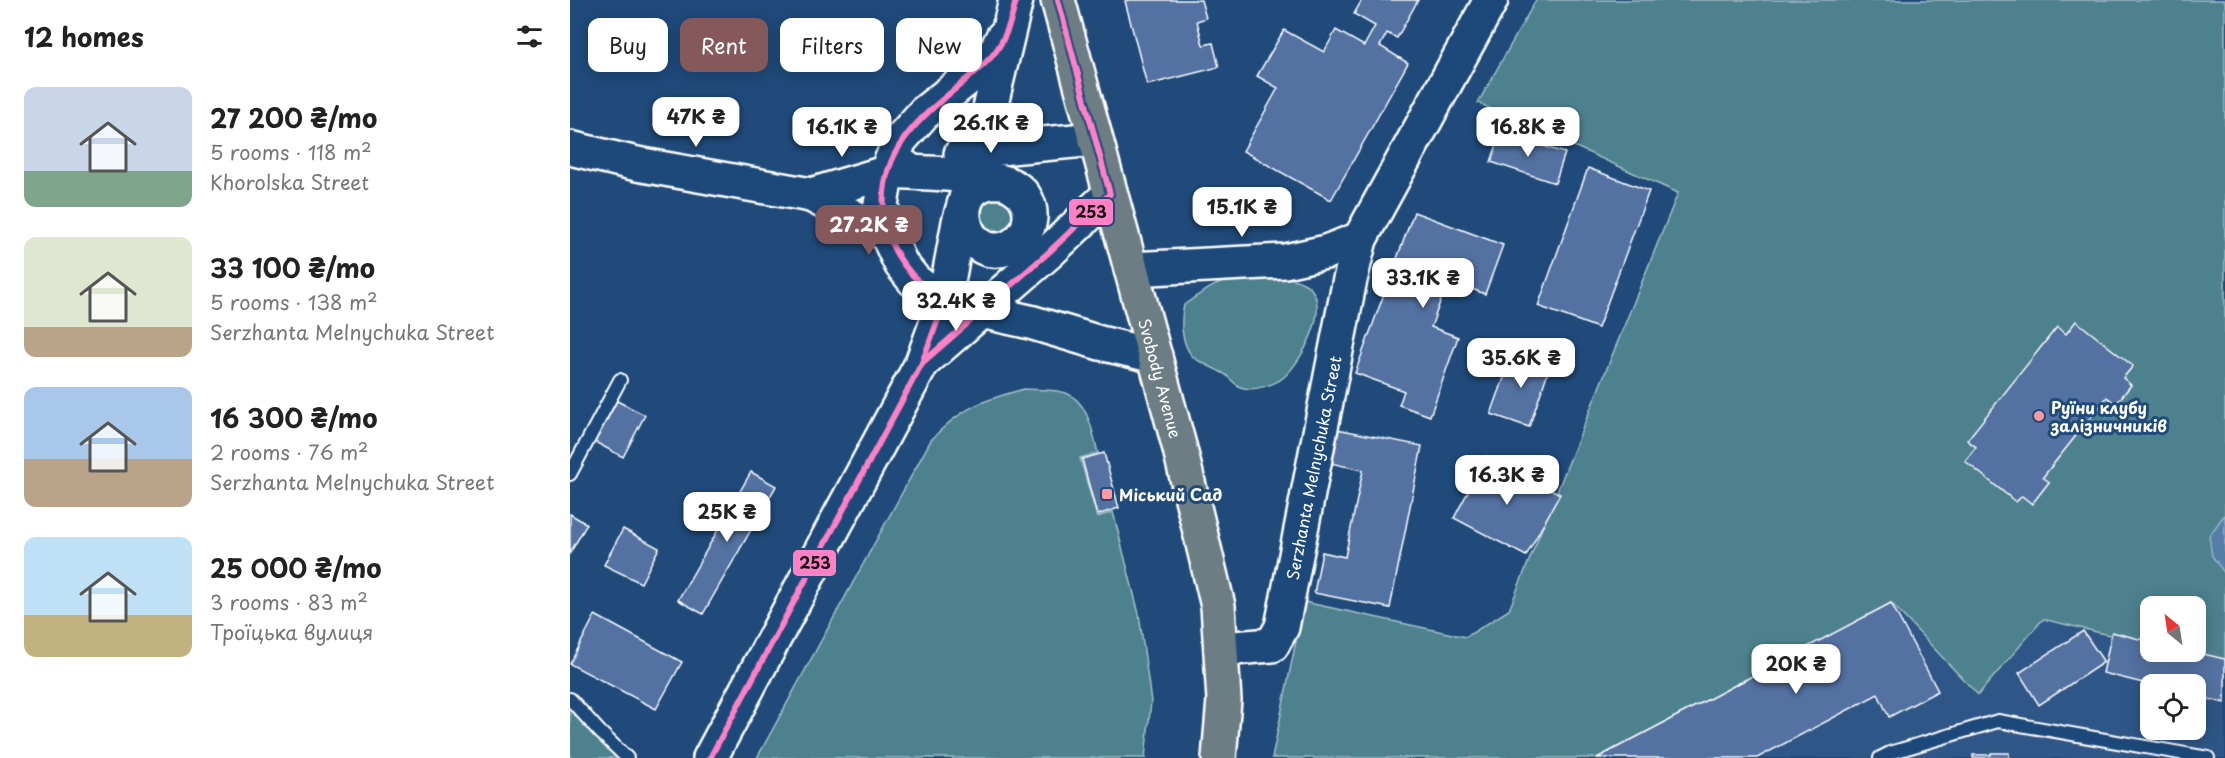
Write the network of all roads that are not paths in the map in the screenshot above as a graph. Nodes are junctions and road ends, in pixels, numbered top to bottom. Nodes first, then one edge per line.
1 (1491, 0) edge
2 (1057, 1) edge
3 (1014, 9) edge
4 (1095, 139) junction
5 (570, 148) edge
6 (887, 171) junction
7 (979, 178) junction
8 (1110, 194) junction
9 (812, 195) junction
10 (887, 234) junction
11 (1023, 237) junction
12 (1360, 239) junction
13 (1131, 269) junction
14 (1009, 288) junction
15 (944, 303) junction
16 (980, 312) junction
17 (1155, 356) junction
18 (922, 363) junction
19 (620, 380) dead end
20 (570, 474) edge
21 (1221, 650) junction
22 (570, 699) edge
23 (627, 758) edge
24 (710, 758) edge
25 (1219, 758) edge
26 (1880, 758) edge
27 (2208, 758) edge

1 - 12 main road, Serzhanta Melnychuka Street
2 - 4 highway, Svobody Avenue
3 - 6 main road
3 - 7 main road
4 - 7 main road
4 - 8 highway, Svobody Avenue
5 - 9 main road
6 - 7 main road
6 - 9 main road
6 - 10 main road
7 - 11 main road
7 - 11 main road
7 - 15 main road
8 - 13 highway, Svobody Avenue
8 - 14 main road
9 - 10 main road
10 - 15 main road
11 - 14 main road
12 - 13 main road
12 - 21 main road, Serzhanta Melnychuka Street
13 - 17 highway, Svobody Avenue
14 - 16 main road
15 - 16 main road
15 - 18 main road
16 - 17 main road
16 - 18 main road
17 - 21 highway, Svobody Avenue
18 - 24 main road
19 - 20 lane
21 - 25 highway, Svobody Avenue
22 - 23 lane
26 - 27 lane

